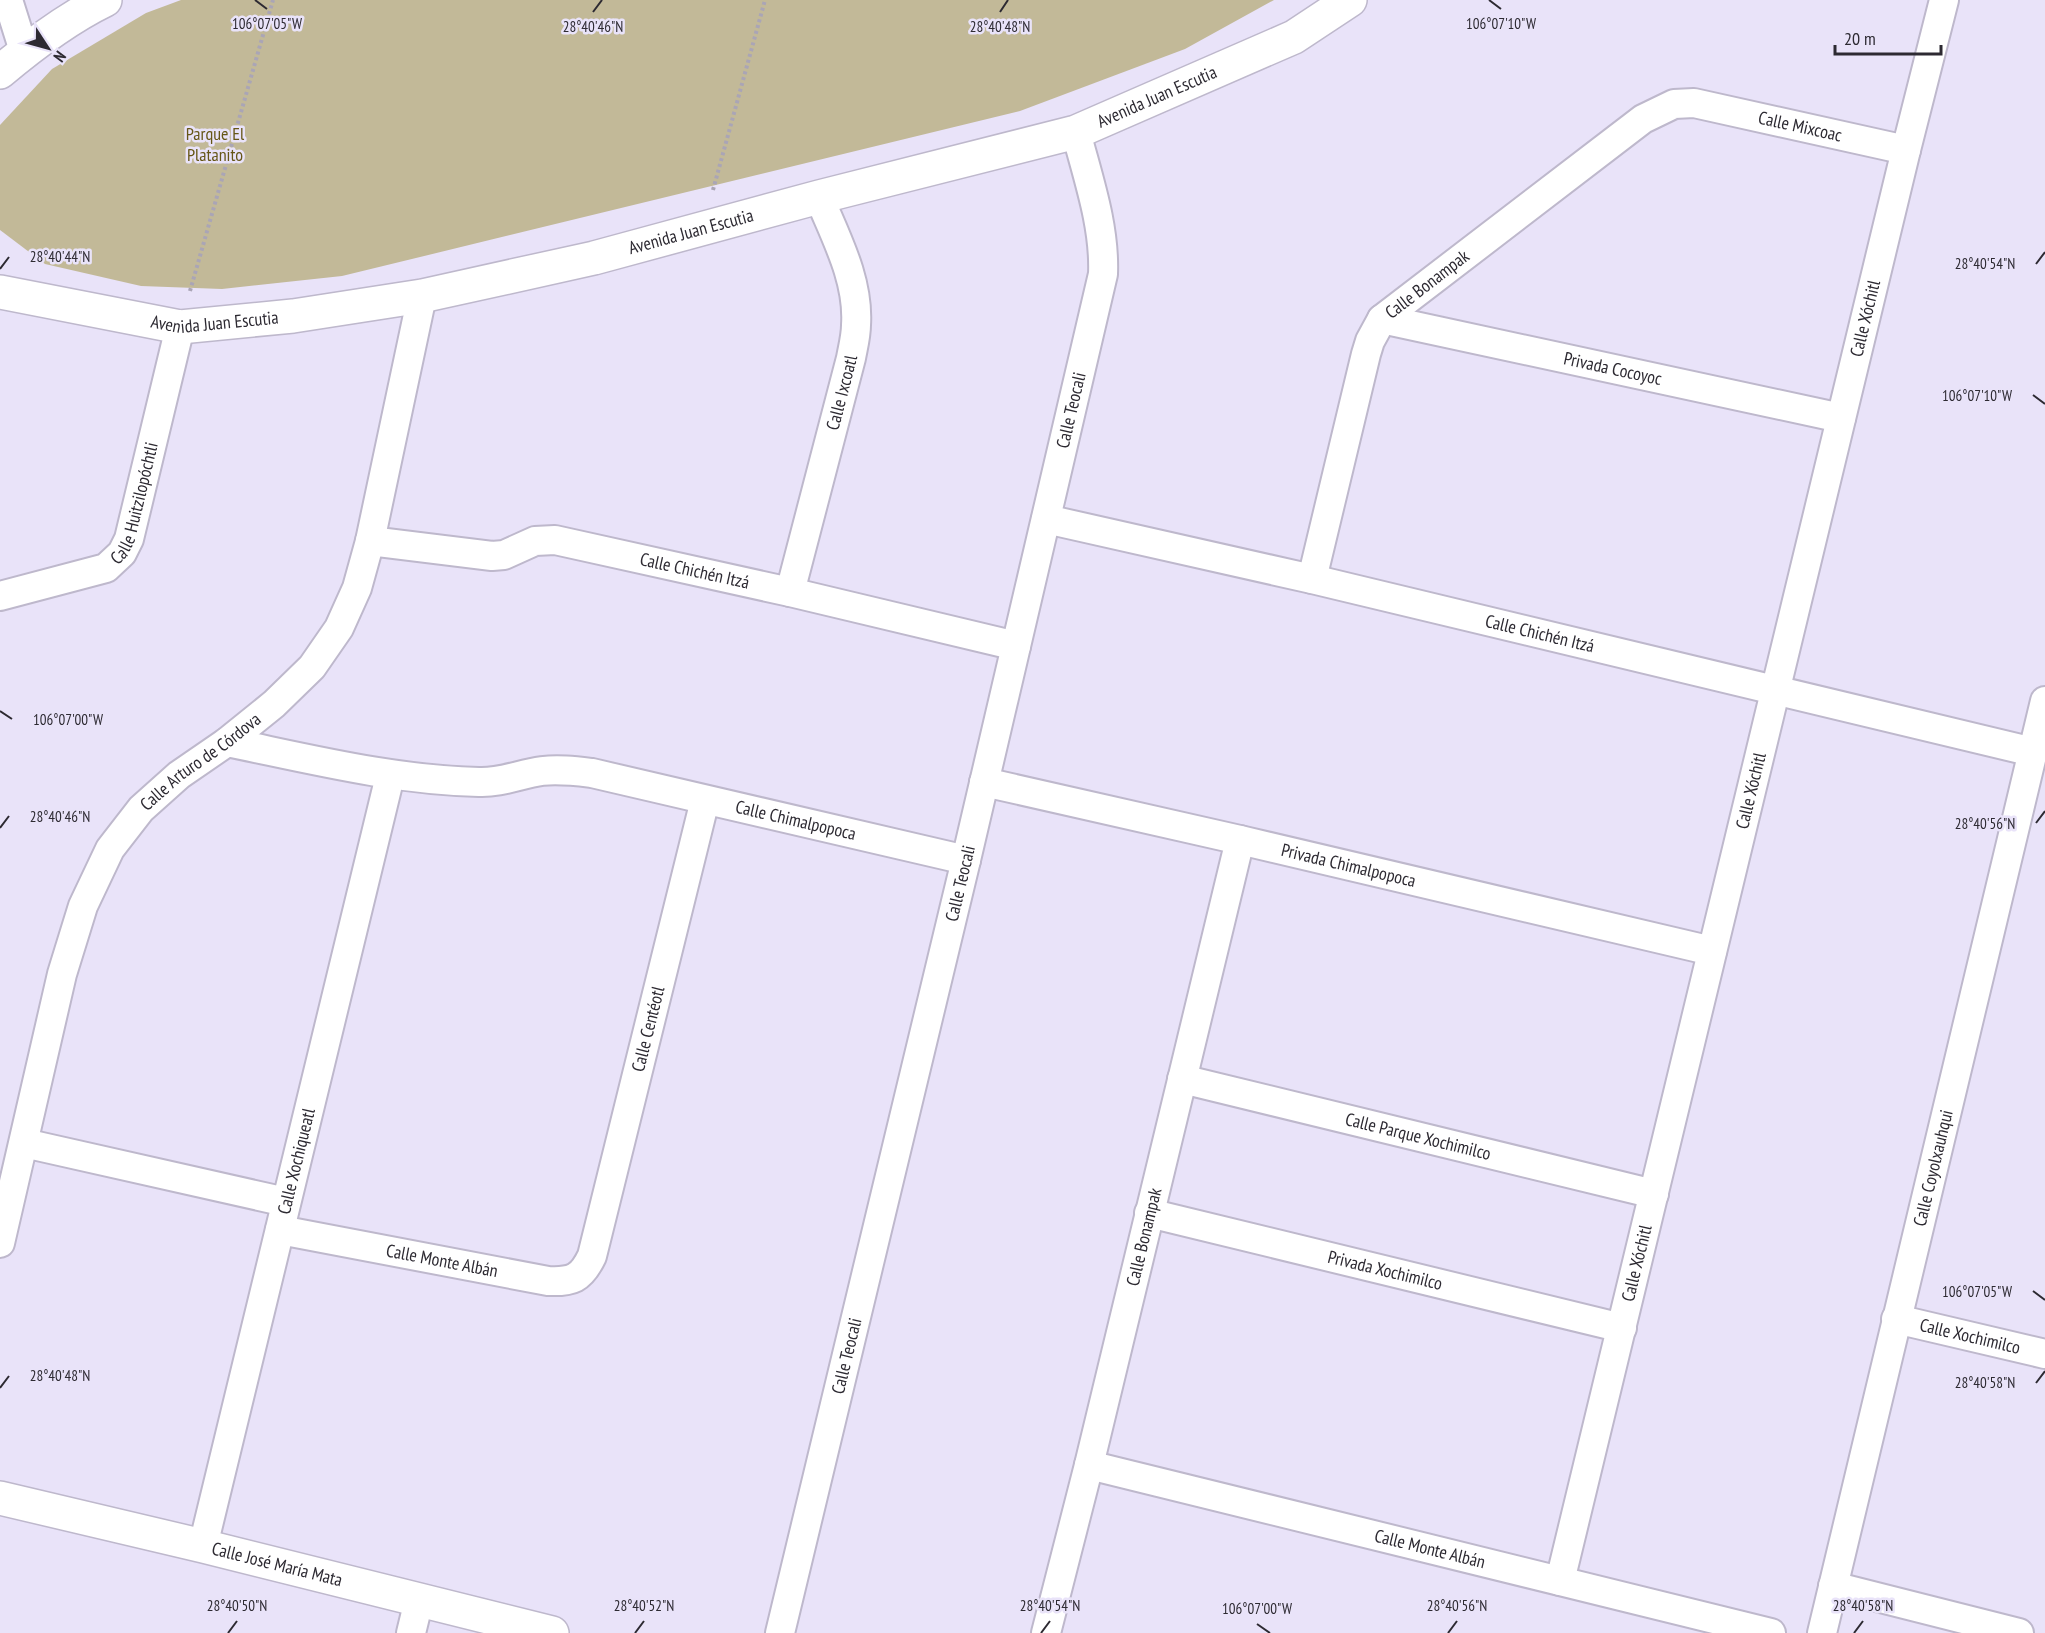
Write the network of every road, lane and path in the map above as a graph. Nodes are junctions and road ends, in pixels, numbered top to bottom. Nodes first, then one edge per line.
1 (8, 0) edge
2 (105, 0) edge
3 (273, 0) edge
4 (765, 0) edge
5 (1350, 0) edge
6 (1944, 0) edge
7 (12, 62) edge
8 (1694, 103) joint
9 (1076, 132) junction
10 (1906, 150) junction
11 (819, 197) junction
12 (703, 228) junction
13 (4, 289) edge
14 (422, 296) junction
15 (1382, 319) junction
16 (180, 327) junction
17 (1841, 418) junction
18 (1046, 519) junction
19 (370, 541) junction
20 (1312, 579) junction
21 (790, 592) junction
22 (0, 596) edge
23 (1016, 646) junction
24 (1775, 690) junction
25 (2045, 701) edge
26 (227, 742) junction
27 (2033, 752) junction
28 (390, 776) junction
29 (984, 782) junction
30 (705, 800) junction
31 (1240, 840) junction
32 (966, 860) junction
33 (1712, 951) junction
34 (1182, 1079) junction
35 (24, 1143) junction
36 (1654, 1194) junction
37 (286, 1202) junction
38 (1149, 1213) junction
39 (280, 1230) junction
40 (0, 1243) edge
41 (592, 1256) joint
42 (1896, 1318) junction
43 (1622, 1328) junction
44 (2045, 1354) edge
45 (1089, 1465) junction
46 (0, 1498) edge
47 (203, 1546) junction
48 (1560, 1581) junction
49 (1833, 1586) junction
50 (418, 1600) junction
51 (411, 1633) edge
52 (552, 1633) edge
53 (780, 1633) edge
54 (1046, 1633) edge
55 (1771, 1633) edge
56 (1822, 1633) edge
57 (2019, 1633) edge

1 - 7 street
2 - 7 main road
3 - 16 path
4 - 12 path
5 - 9 main road, Avenida Juan Escutia
6 - 10 street, Calle Xóchitl
8 - 10 street, Calle Mixcoac
8 - 15 street, Calle Bonampak
9 - 11 main road, Avenida Juan Escutia
9 - 18 street, Calle Teocali
10 - 17 street, Calle Xóchitl
11 - 12 main road, Avenida Juan Escutia
11 - 21 street, Calle Ixcoatl
12 - 14 main road, Avenida Juan Escutia
13 - 16 main road, Avenida Juan Escutia
14 - 16 main road, Avenida Juan Escutia
14 - 19 street, Calle Arturo de Córdova
15 - 17 street, Privada Cocoyoc
15 - 20 street, Calle Bonampak
16 - 22 street, Calle Huitzilopóchtli
17 - 24 street, Calle Xóchitl
18 - 20 street, Calle Chichén Itzá
18 - 23 street, Calle Teocali
19 - 21 street, Calle Chichén Itzá
19 - 26 street, Calle Arturo de Córdova
20 - 24 street, Calle Chichén Itzá
21 - 23 street, Calle Chichén Itzá
23 - 29 street, Calle Teocali
24 - 27 street, Calle Chichén Itzá
24 - 33 street, Calle Xóchitl
25 - 27 street, Calle Coyolxauhqui
26 - 28 street, Calle Chimalpopoca
26 - 35 street, Calle Arturo de Córdova
27 - 42 street, Calle Coyolxauhqui
28 - 30 street, Calle Chimalpopoca
28 - 37 street, Calle Xochiqueatl
29 - 31 street, Privada Chimalpopoca
29 - 32 street, Calle Teocali
30 - 32 street, Calle Chimalpopoca
30 - 41 street, Calle Centéotl
31 - 33 street, Privada Chimalpopoca
31 - 34 street, Calle Bonampak
32 - 53 street, Calle Teocali
33 - 36 street, Calle Xóchitl
34 - 36 street, Calle Parque Xochimilco
34 - 38 street, Calle Bonampak
35 - 37 street
35 - 40 street, Calle Arturo de Córdova
36 - 43 street, Calle Xóchitl
37 - 39 street, Calle Xochiqueatl
38 - 43 street, Privada Xochimilco
38 - 45 street, Calle Bonampak
39 - 41 street, Calle Monte Albán
39 - 47 street, Calle Xochiqueatl
42 - 44 street, Calle Xochimilco
42 - 49 street, Calle Coyolxauhqui
43 - 48 street, Calle Xóchitl
45 - 48 street, Calle Monte Albán
45 - 54 street, Calle Bonampak
46 - 47 main road, Calle José María Mata
47 - 50 main road, Calle José María Mata
48 - 55 street, Calle Monte Albán
49 - 56 street, Calle Coyolxauhqui
49 - 57 street
50 - 51 street
50 - 52 main road, Calle José María Mata

